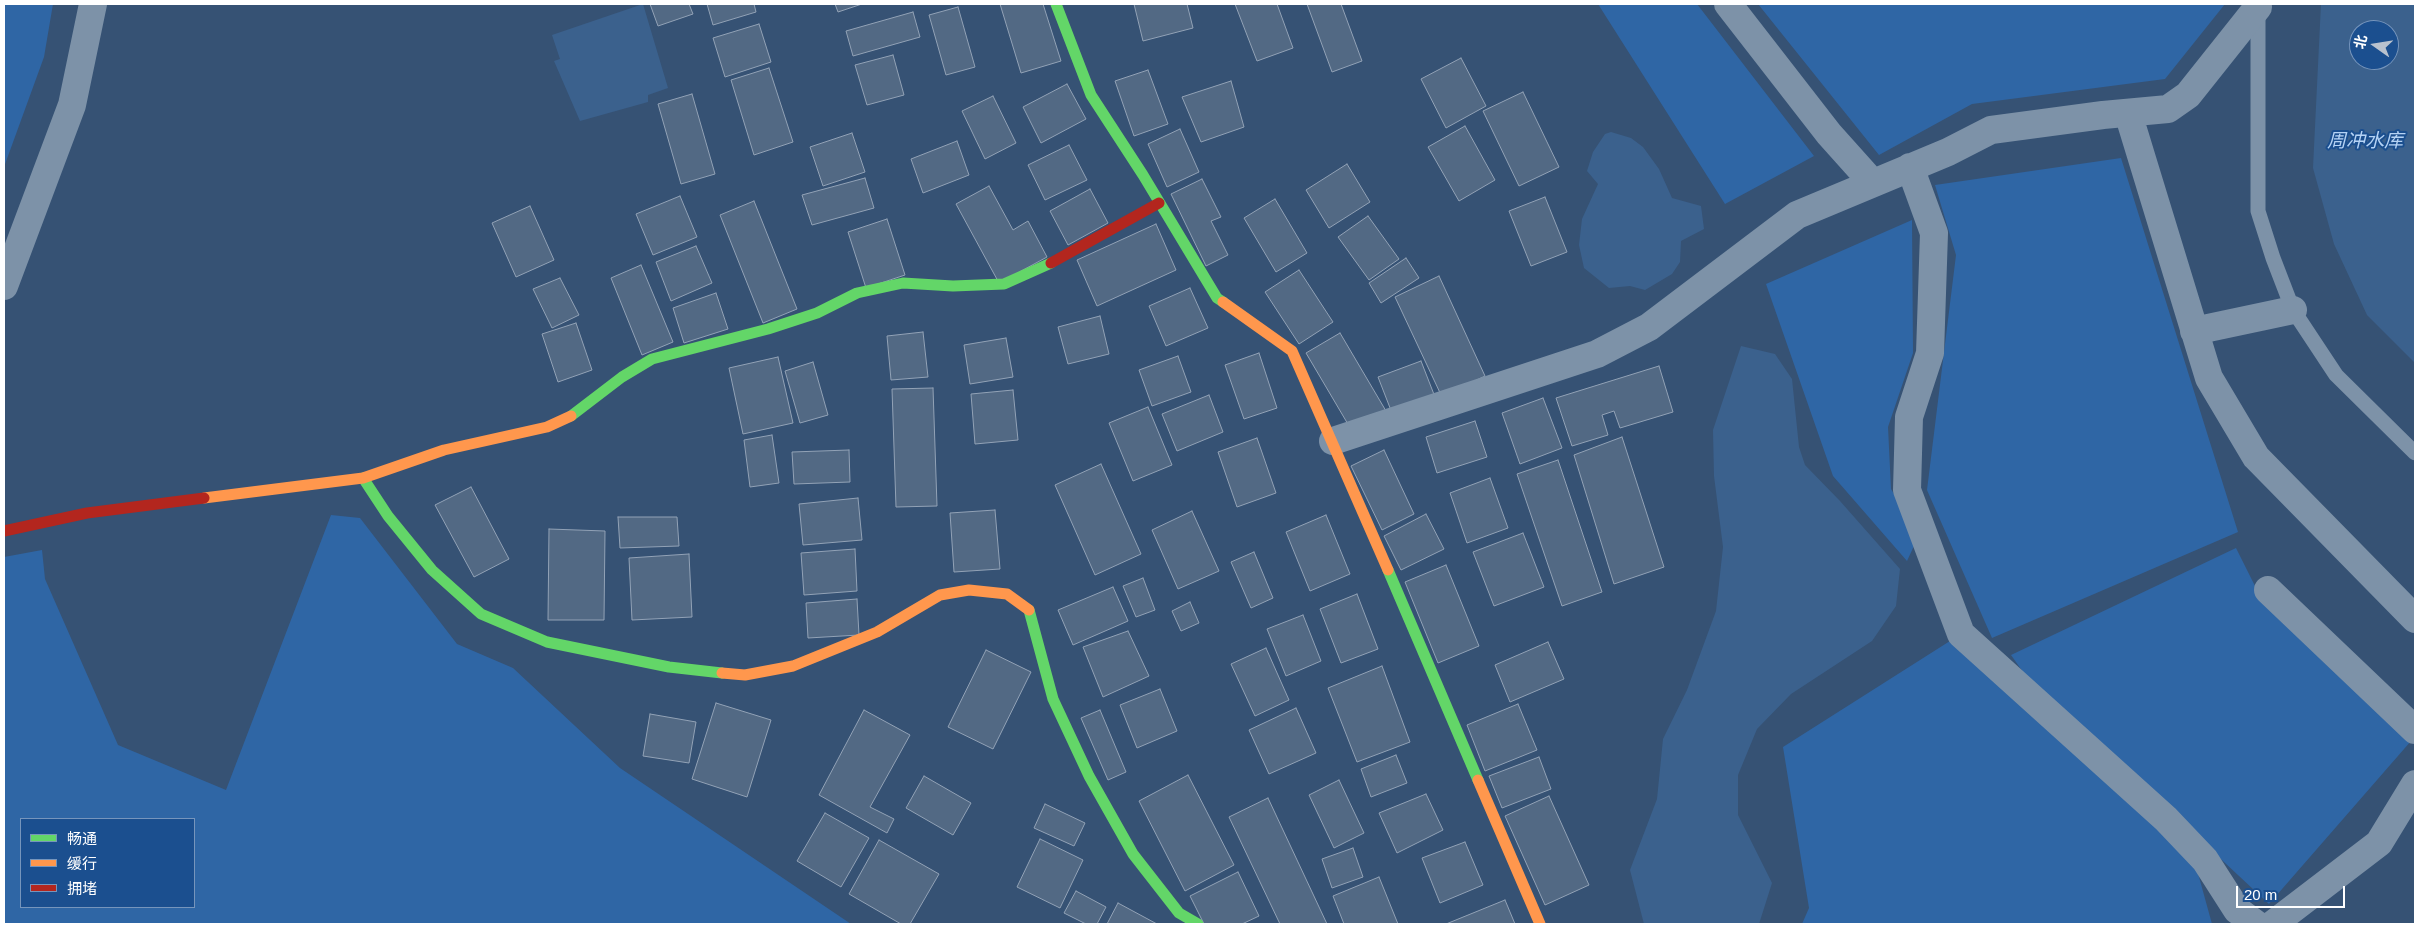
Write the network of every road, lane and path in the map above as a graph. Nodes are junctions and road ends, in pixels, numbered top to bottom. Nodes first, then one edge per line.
1 (93, 4) edge
2 (1056, 4) edge
3 (1728, 4) edge
4 (2258, 5) edge
5 (2128, 113) junction
6 (1910, 167) junction
7 (1872, 182) junction
8 (1159, 203) junction
9 (4, 286) edge
10 (2293, 310) junction
11 (2194, 330) junction
12 (1333, 441) junction
13 (2415, 453) edge
14 (363, 478) junction
15 (4, 531) edge
16 (2268, 590) dead end
17 (2415, 619) edge
18 (2415, 730) edge
19 (2415, 784) edge
20 (1198, 924) edge
21 (1540, 924) edge
22 (2256, 924) edge
23 (2272, 924) edge

1 - 9 street
2 - 8 street
3 - 7 street
4 - 5 street
4 - 10 lane
5 - 6 street
5 - 11 street
6 - 7 street
6 - 22 street
7 - 12 street
8 - 12 street
8 - 14 street
10 - 11 street
10 - 13 lane
11 - 17 street
12 - 21 street
14 - 15 street
14 - 20 street
16 - 18 street
19 - 23 street

